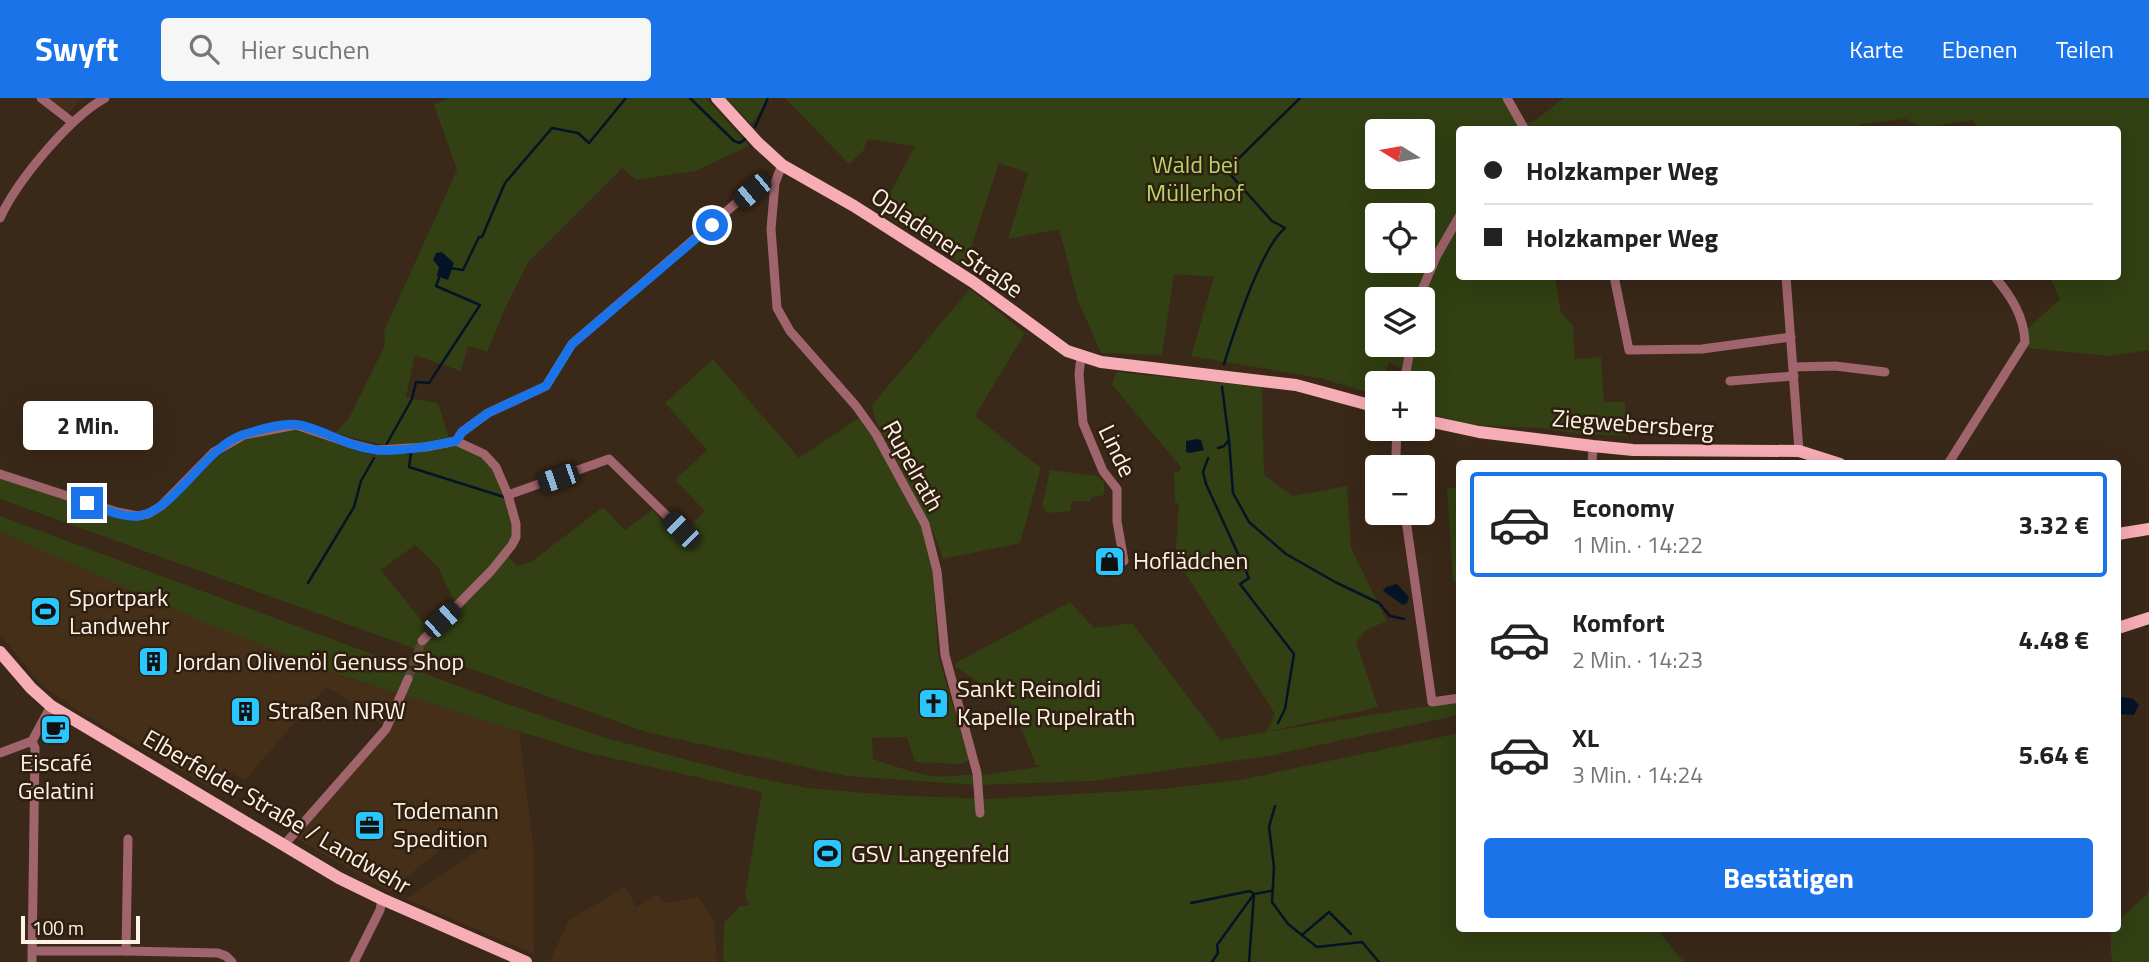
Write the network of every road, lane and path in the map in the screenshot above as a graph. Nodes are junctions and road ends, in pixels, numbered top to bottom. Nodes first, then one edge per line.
1 (41, 98) edge
2 (105, 98) edge
3 (717, 98) edge
4 (1507, 98) edge
5 (72, 122) junction
6 (1523, 126) edge
7 (782, 165) junction
8 (756, 186) dead end
9 (0, 218) edge
10 (1456, 222) edge
11 (1615, 280) edge
12 (1786, 280) edge
13 (1997, 280) edge
14 (1423, 287) edge
15 (1791, 337) junction
16 (1081, 357) junction
17 (1794, 372) junction
18 (1885, 372) dead end
19 (1730, 381) dead end
20 (1365, 404) edge
21 (1435, 423) edge
22 (456, 441) junction
23 (1593, 446) junction
24 (1799, 452) junction
25 (1592, 460) edge
26 (1826, 460) edge
27 (1951, 460) edge
28 (0, 474) edge
29 (509, 495) junction
30 (1407, 525) edge
31 (2149, 529) edge
32 (681, 530) dead end
33 (2121, 534) edge
34 (1124, 561) dead end
35 (2149, 618) edge
36 (2121, 627) edge
37 (422, 641) tunnel mouth
38 (0, 652) edge
39 (408, 679) tunnel mouth
40 (1456, 699) edge
41 (51, 706) junction
42 (32, 741) junction
43 (0, 752) edge
44 (980, 813) dead end
45 (128, 839) dead end
46 (284, 845) junction
47 (382, 900) junction
48 (32, 951) junction
49 (126, 951) junction
50 (32, 962) edge
51 (232, 962) edge
52 (354, 962) edge
53 (526, 962) edge

1 - 5 street
2 - 5 street
3 - 7 main road, Opladener Straße
4 - 6 street
5 - 9 street
7 - 16 main road, Opladener Straße
7 - 44 street, Rupelrath
8 - 22 street
10 - 14 street
11 - 15 street
12 - 15 street
13 - 27 street
15 - 17 street
16 - 20 main road, Opladener Straße
16 - 34 street, Linde
17 - 18 street
17 - 19 street
17 - 24 street
21 - 23 main road, Ziegwebersberg
22 - 28 street
22 - 29 street
23 - 24 main road, Ziegwebersberg
23 - 25 street
24 - 26 main road, Ziegwebersberg
29 - 32 street
29 - 37 street
30 - 40 street
31 - 33 main road
35 - 36 main road
38 - 41 main road, Elberfelder Straße / Landwehr
39 - 46 street
41 - 42 street
41 - 46 main road, Elberfelder Straße / Landwehr
42 - 43 street
42 - 48 street
45 - 49 street
46 - 47 main road, Elberfelder Straße / Landwehr
47 - 52 street
47 - 53 main road, Elberfelder Straße / Landwehr
48 - 49 street
48 - 50 street
49 - 51 street

